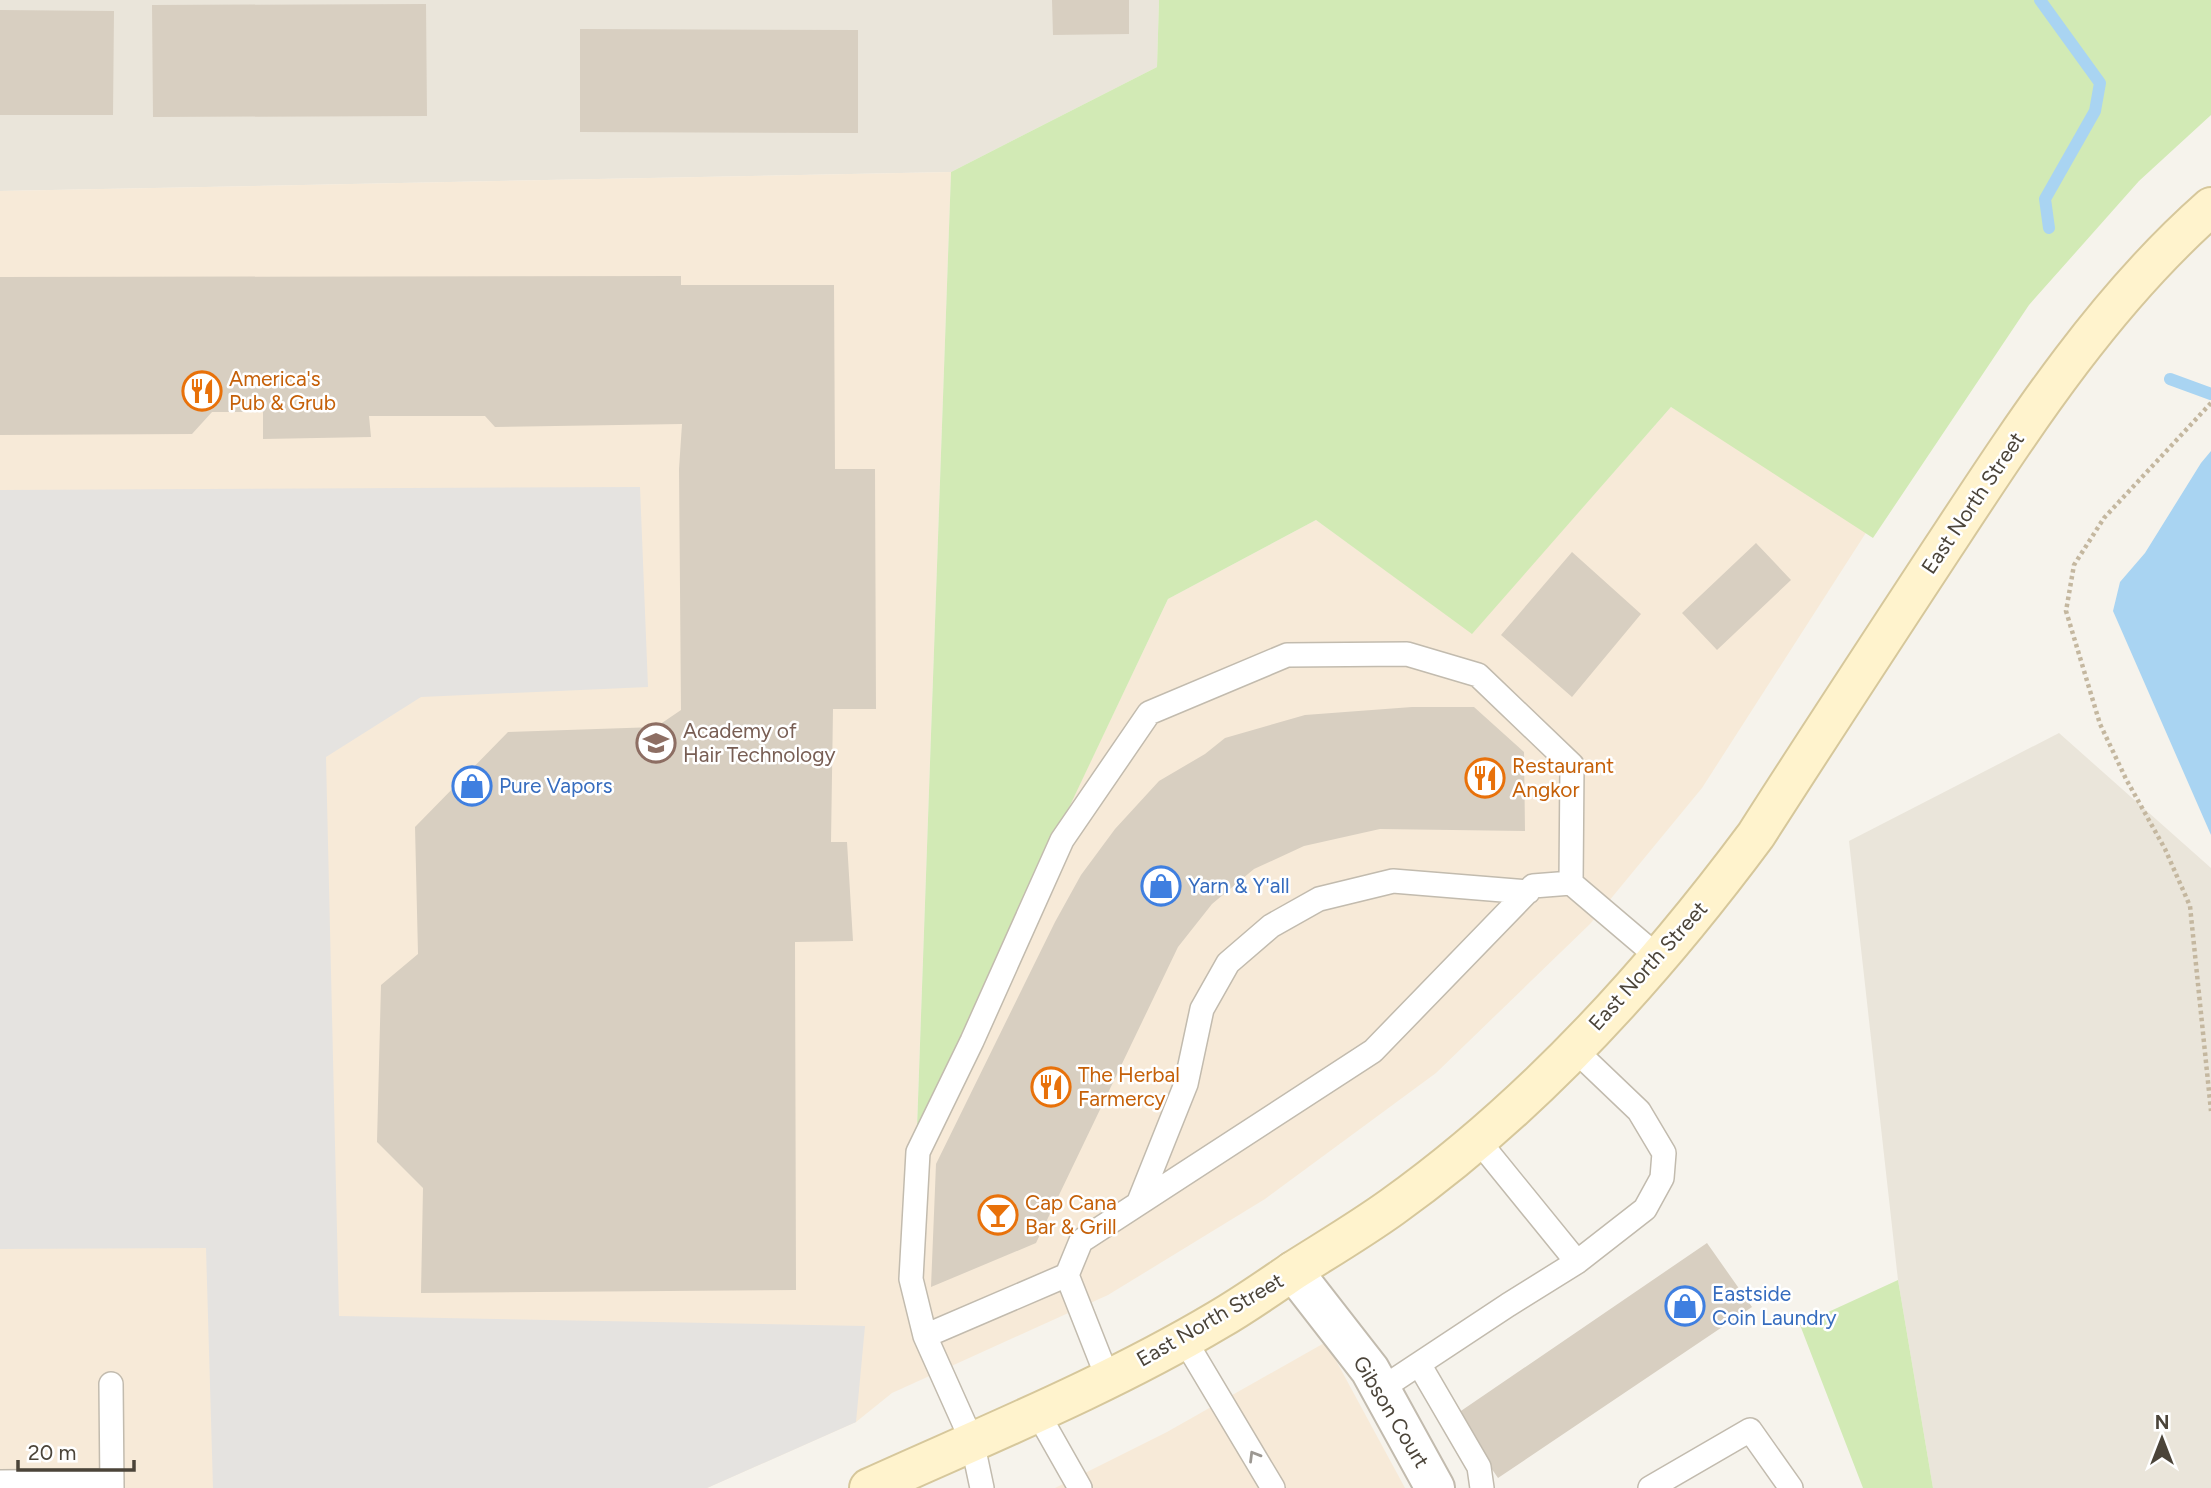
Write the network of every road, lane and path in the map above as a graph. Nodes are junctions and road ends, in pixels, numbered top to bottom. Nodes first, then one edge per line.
1 (2211, 207) edge
2 (2211, 403) edge
3 (1571, 883) junction
4 (1528, 892) junction
5 (1658, 957) junction
6 (1573, 1048) junction
7 (2211, 1111) edge
8 (1477, 1139) junction
9 (1138, 1204) junction
10 (1577, 1262) junction
11 (1293, 1271) junction
12 (1067, 1275) junction
13 (925, 1336) junction
14 (1184, 1339) junction
15 (1419, 1364) junction
16 (1108, 1379) junction
17 (111, 1384) dead end
18 (1381, 1390) junction
19 (1037, 1412) junction
20 (972, 1441) junction
21 (0, 1482) edge
22 (112, 1485) edge
23 (869, 1488) edge
24 (982, 1488) edge
25 (1080, 1488) edge
26 (1273, 1488) edge
27 (1435, 1488) edge
28 (1482, 1488) edge
29 (1650, 1488) edge
30 (1791, 1488) edge

1 - 5 main road, East North Street
2 - 7 path
3 - 4 lane
3 - 5 lane
3 - 13 lane
4 - 9 lane
4 - 9 lane
5 - 6 main road, East North Street
6 - 8 main road, East North Street
6 - 10 lane
8 - 10 lane
8 - 11 main road, East North Street
9 - 12 lane
10 - 15 lane
11 - 14 main road, East North Street
11 - 18 street, Gibson Court
12 - 13 lane
12 - 16 lane
13 - 20 lane
14 - 16 main road, East North Street
26 -> 14 lane
15 - 18 lane
15 - 28 lane
16 - 19 main road, East North Street
17 - 22 lane
18 - 27 street, Gibson Court
19 - 20 main road, East North Street
19 - 25 lane
20 - 23 main road, East North Street
20 - 24 lane
21 - 22 lane
29 - 30 lane

